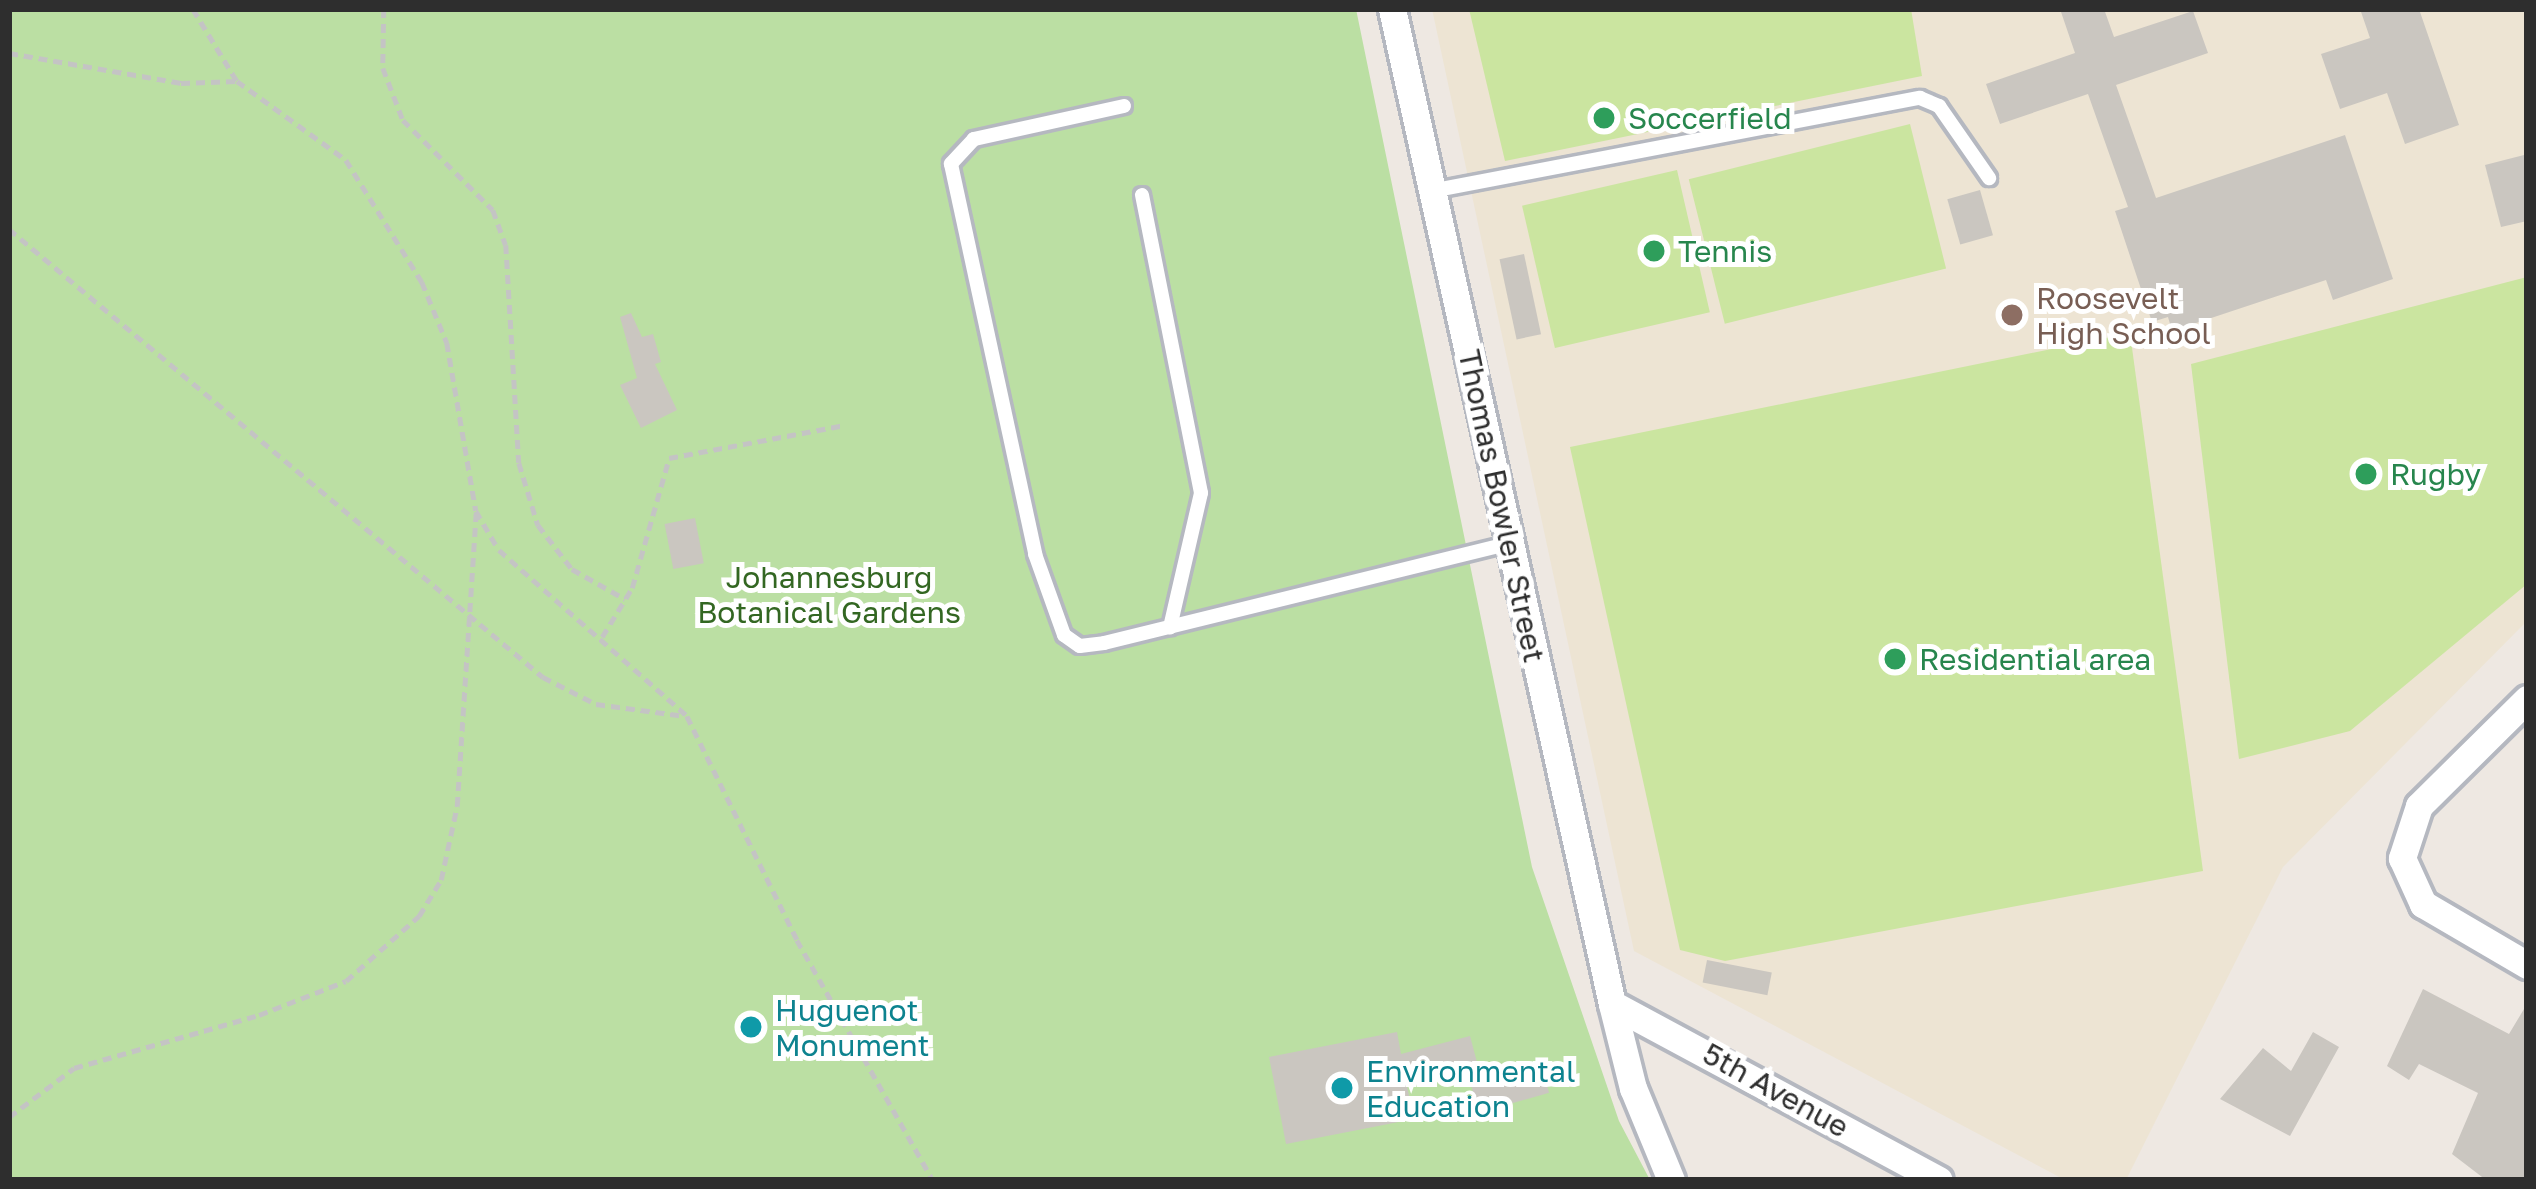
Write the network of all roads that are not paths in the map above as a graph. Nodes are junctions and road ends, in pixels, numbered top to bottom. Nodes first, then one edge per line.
1 (1392, 9) edge
2 (1124, 106) dead end
3 (1989, 178) dead end
4 (1432, 190) junction
5 (1142, 195) dead end
6 (1510, 543) junction
7 (1170, 627) junction
8 (2527, 699) edge
9 (2527, 964) edge
10 (1612, 1004) junction
11 (1671, 1180) edge
12 (1939, 1180) edge

1 - 4 street, Thomas Bowler Street
2 - 7 lane
3 - 4 lane
4 - 6 street, Thomas Bowler Street
5 - 7 lane
6 - 7 lane
6 - 10 street, Thomas Bowler Street
8 - 9 street
10 - 11 street, Thomas Bowler Street
10 - 12 street, 5th Avenue

